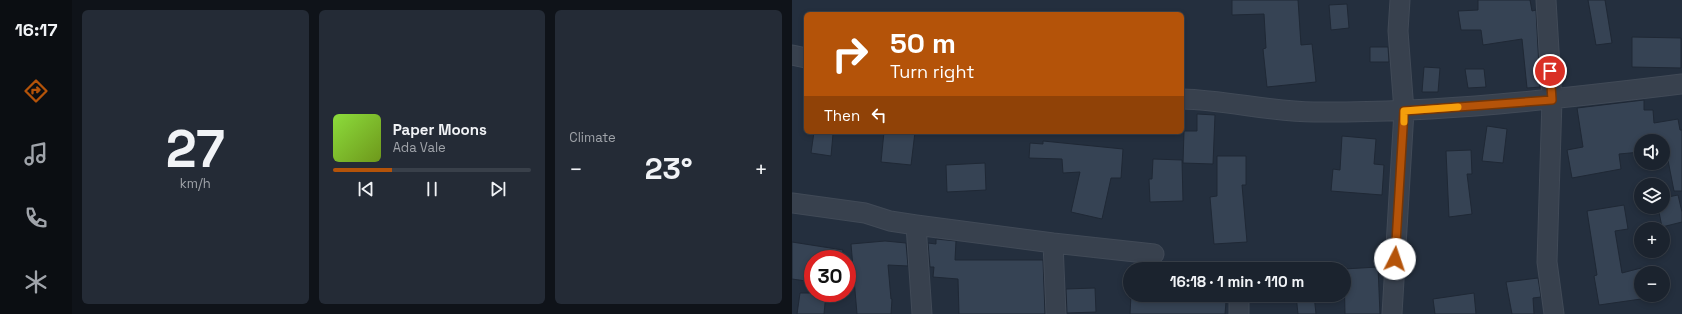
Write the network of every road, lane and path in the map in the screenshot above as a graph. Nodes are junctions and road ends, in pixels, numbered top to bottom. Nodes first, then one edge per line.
1 (1400, 0) edge
2 (1546, 0) edge
3 (792, 55) edge
4 (804, 58) edge
5 (1682, 84) edge
6 (1184, 100) edge
7 (1552, 100) junction
8 (1404, 111) junction
9 (792, 203) edge
10 (916, 225) junction
11 (1053, 243) junction
12 (1154, 254) dead end
13 (1239, 302) edge
14 (922, 314) edge
15 (1056, 314) edge
16 (1239, 314) edge
17 (1392, 314) edge
18 (1554, 314) edge

1 - 8 street
2 - 7 street
3 - 4 street
5 - 7 street
6 - 8 street
7 - 8 street
7 - 18 street
8 - 17 street
9 - 10 street
10 - 11 street
10 - 14 street
11 - 12 street
11 - 15 street
13 - 16 street

